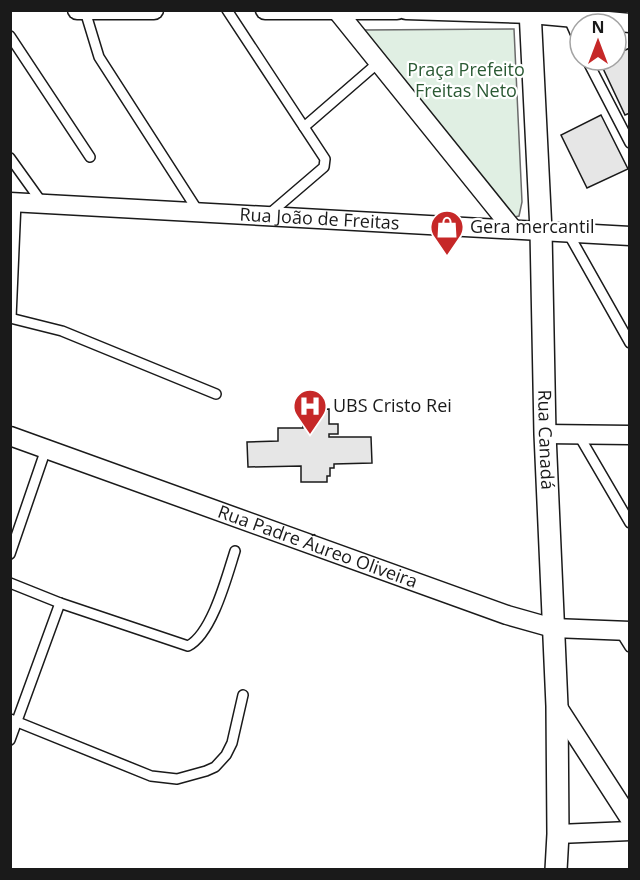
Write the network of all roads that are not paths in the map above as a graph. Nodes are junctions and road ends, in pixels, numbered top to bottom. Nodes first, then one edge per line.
1 (77, 10) edge
2 (154, 10) edge
3 (227, 10) edge
4 (265, 10) edge
5 (406, 10) edge
6 (85, 11) edge
7 (142, 11) edge
8 (298, 11) edge
9 (385, 11) edge
10 (338, 12) edge
11 (530, 12) edge
12 (568, 17) edge
13 (10, 36) edge
14 (379, 62) junction
15 (593, 72) edge
16 (304, 127) junction
17 (630, 143) edge
18 (10, 158) edge
19 (90, 158) dead end
20 (13, 202) edge
21 (43, 204) junction
22 (198, 211) junction
23 (268, 214) junction
24 (512, 228) junction
25 (541, 231) junction
26 (568, 233) junction
27 (630, 236) edge
28 (11, 318) edge
29 (630, 343) edge
30 (216, 394) dead end
31 (545, 434) junction
32 (578, 434) junction
33 (630, 435) edge
34 (10, 436) edge
35 (46, 449) junction
36 (630, 523) edge
37 (235, 551) dead end
38 (10, 554) edge
39 (10, 583) edge
40 (60, 603) junction
41 (553, 628) junction
42 (625, 631) edge
43 (630, 647) edge
44 (243, 695) dead end
45 (557, 706) junction
46 (13, 720) edge
47 (10, 740) edge
48 (630, 819) edge
49 (630, 831) edge
50 (558, 834) junction
51 (556, 870) edge

1 - 6 street
2 - 7 street
3 - 16 lane
4 - 8 street
5 - 11 street
6 - 7 street
6 - 22 lane
8 - 10 street
9 - 10 street
10 - 14 street
11 - 12 street
11 - 25 street, Rua Canadá
13 - 19 lane
14 - 16 lane
14 - 24 street
15 - 17 lane
16 - 23 lane
18 - 21 lane
20 - 21 street, Rua João de Freitas
20 - 28 lane
21 - 22 street, Rua João de Freitas
22 - 23 street, Rua João de Freitas
23 - 24 street, Rua João de Freitas
24 - 25 street, Rua João de Freitas
25 - 26 street, Rua João de Freitas
25 - 31 street, Rua Canadá
26 - 27 street, Rua João de Freitas
26 - 29 lane
28 - 30 lane
31 - 32 street
31 - 41 street, Rua Canadá
32 - 33 street
32 - 36 lane
34 - 35 street, Rua Padre Áureo Oliveira
35 - 38 lane
35 - 41 street, Rua Padre Áureo Oliveira
37 - 40 lane
39 - 40 lane
40 - 46 lane
41 - 42 street, Rua Padre Áureo Oliveira
41 - 45 street, Rua Canadá
42 - 43 lane
44 - 46 lane
45 - 48 street
45 - 50 street, Rua Canadá
46 - 47 lane
49 - 50 street
50 - 51 street, Rua Canadá

